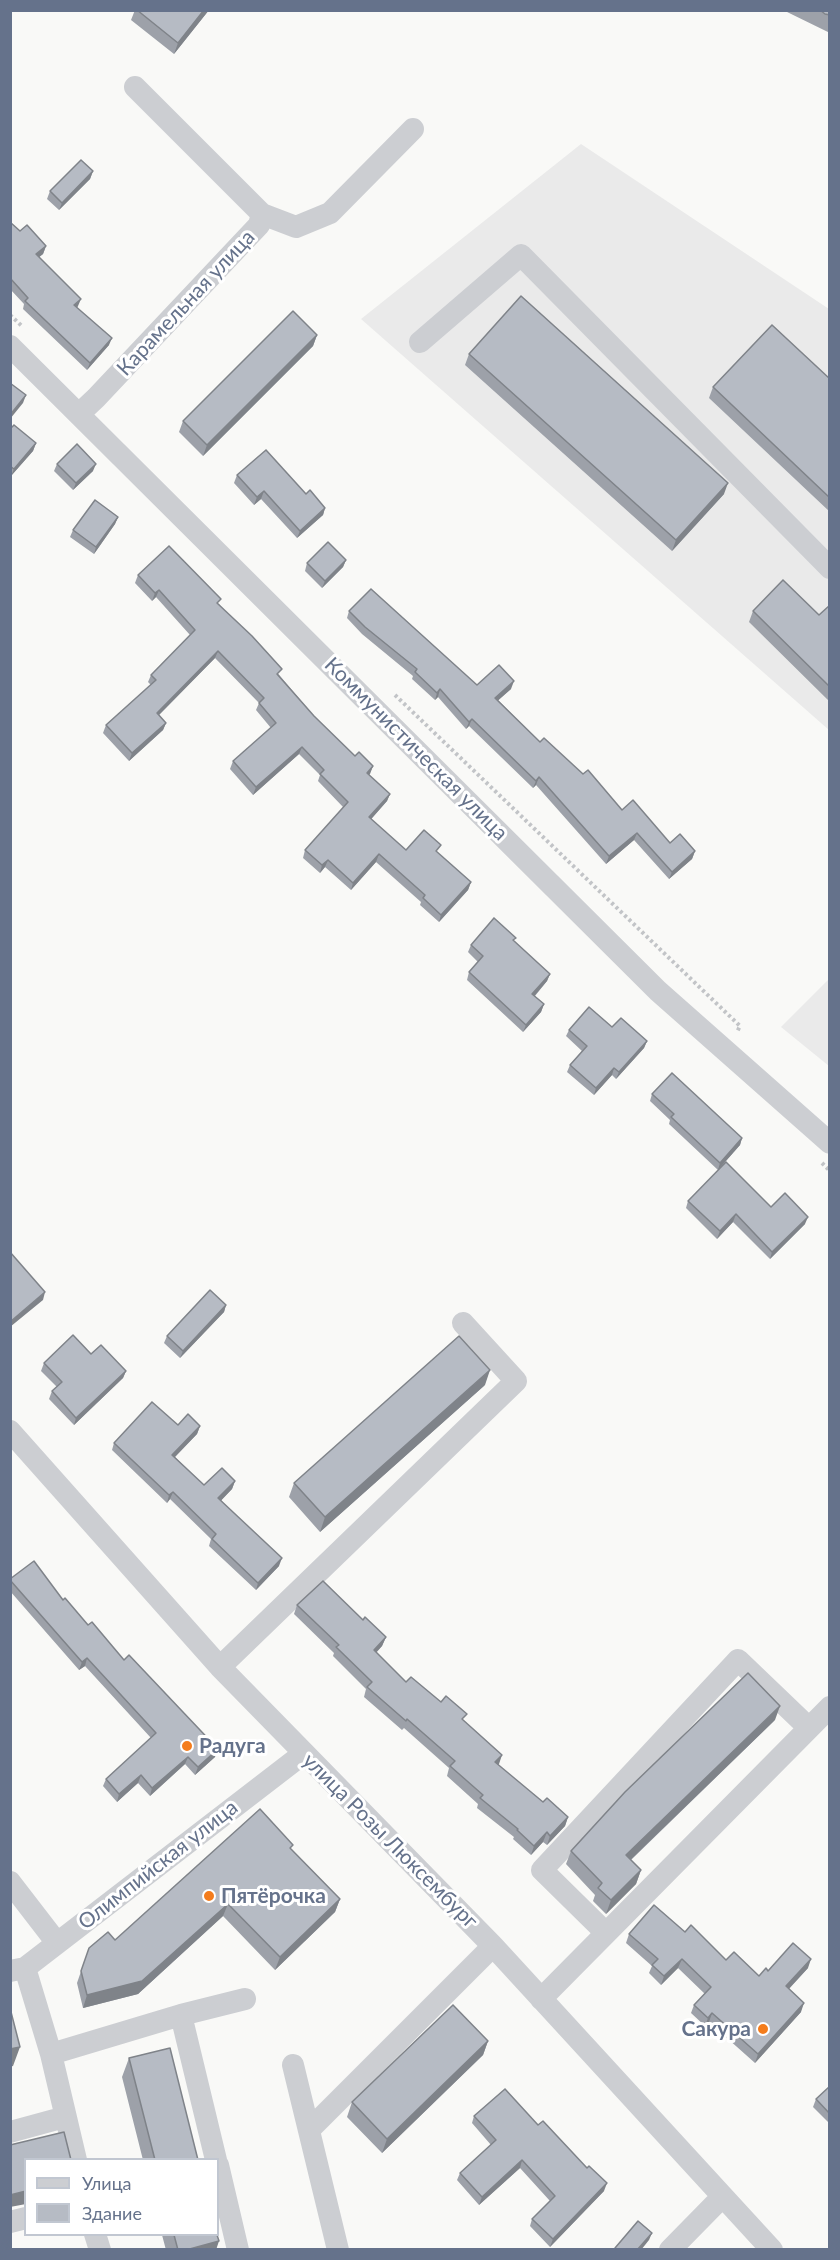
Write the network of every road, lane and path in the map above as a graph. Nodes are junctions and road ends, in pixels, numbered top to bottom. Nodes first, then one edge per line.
1 (135, 87) dead end
2 (413, 129) dead end
3 (262, 214) junction
4 (420, 342) dead end
5 (10, 346) edge
6 (79, 414) junction
7 (830, 568) edge
8 (830, 1143) edge
9 (464, 1323) dead end
10 (10, 1431) edge
11 (220, 1667) junction
12 (830, 1707) edge
13 (809, 1728) junction
14 (303, 1754) junction
15 (10, 1882) edge
16 (606, 1933) junction
17 (57, 1943) junction
18 (493, 1946) junction
19 (18, 1970) edge
20 (245, 1999) dead end
21 (541, 1999) junction
22 (181, 2015) junction
23 (51, 2054) junction
24 (293, 2065) dead end
25 (65, 2117) junction
26 (310, 2129) junction
27 (10, 2132) edge
28 (75, 2158) edge
29 (216, 2158) edge
30 (219, 2169) edge
31 (722, 2197) junction
32 (238, 2250) edge
33 (338, 2250) edge
34 (670, 2250) edge
35 (772, 2250) edge

1 - 3 street, Карамельная улица
2 - 3 street
3 - 6 street, Карамельная улица
4 - 7 street
5 - 6 street, Коммунистическая улица
6 - 8 street, Коммунистическая улица
9 - 11 street
10 - 11 street, улица Розы Люксембург
11 - 14 street, улица Розы Люксембург
12 - 13 street
13 - 16 street
13 - 16 street
14 - 17 street, Олимпийская улица
14 - 18 street, улица Розы Люксембург
15 - 17 street
16 - 21 street
17 - 19 street, Олимпийская улица
18 - 21 street, улица Розы Люксембург
18 - 26 street
19 - 23 street
20 - 22 street
21 - 31 street, улица Розы Люксембург
22 - 23 street
22 - 29 street
23 - 25 street
24 - 26 street
25 - 27 street
25 - 28 street
26 - 33 street
30 - 32 street
31 - 34 street
31 - 35 street, улица Розы Люксембург

